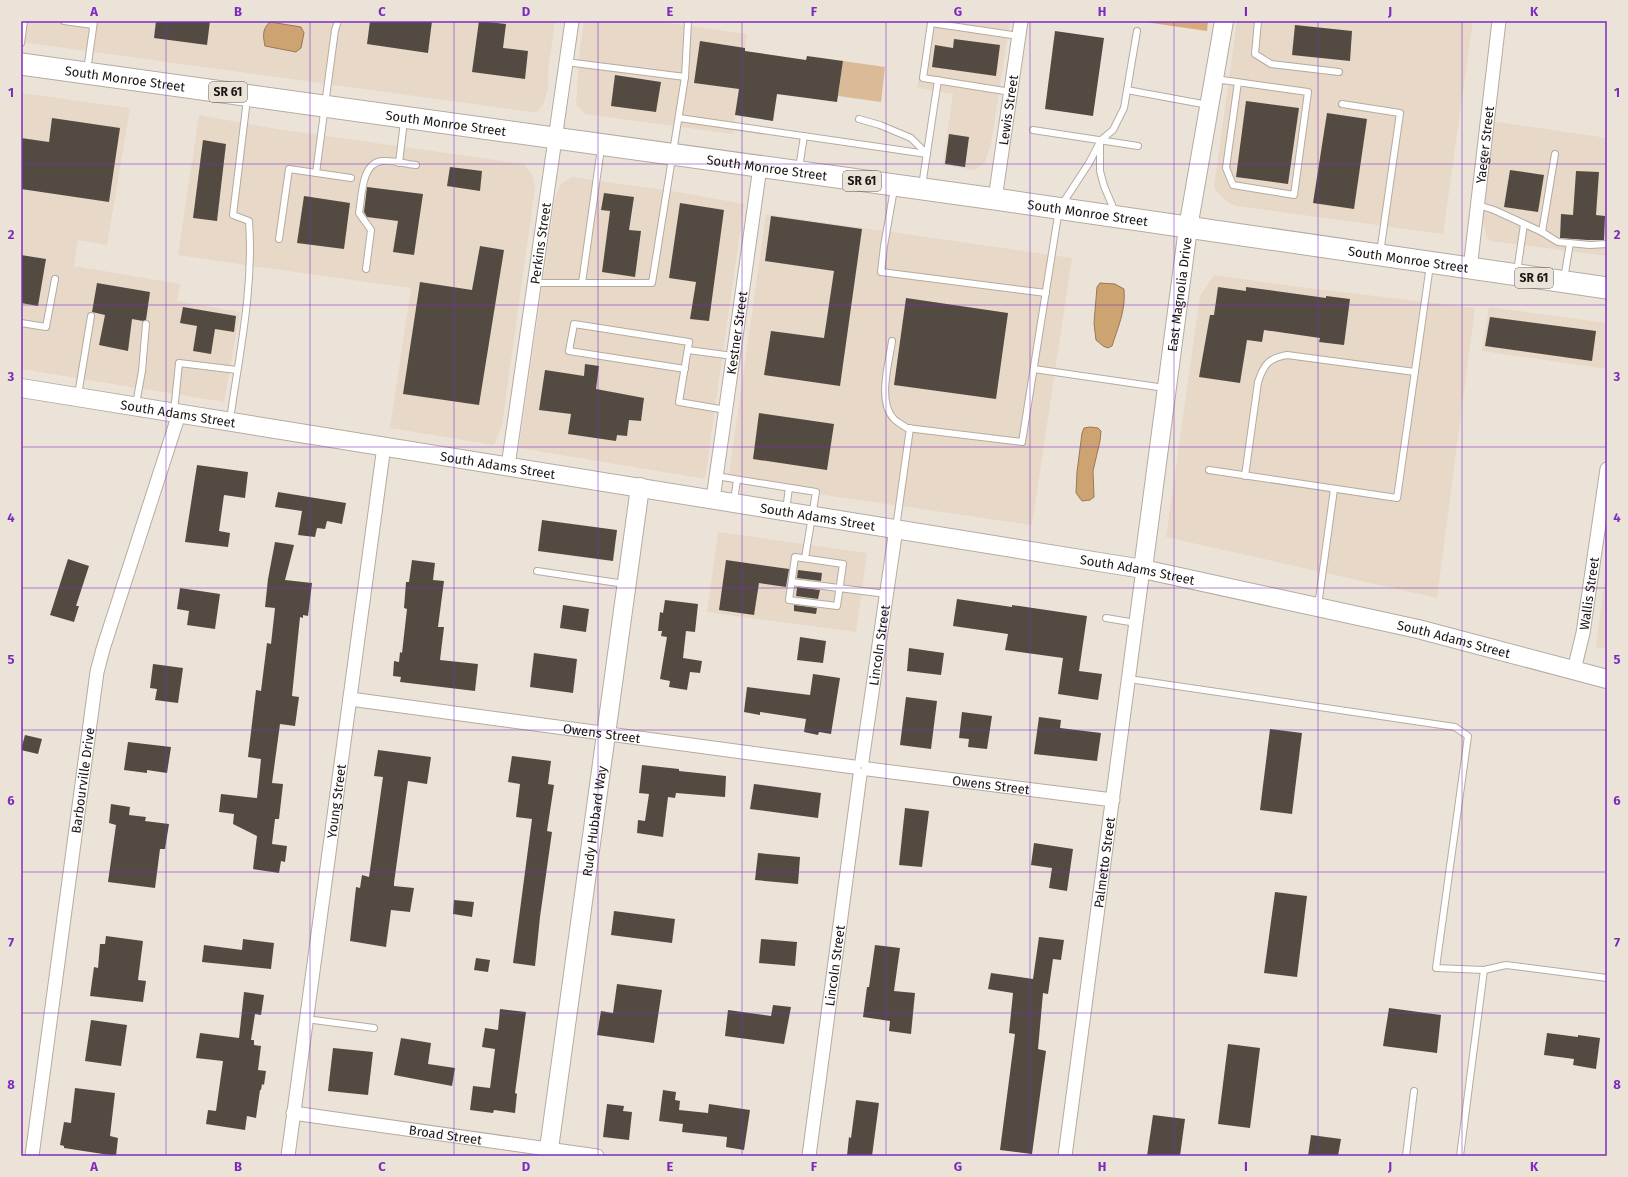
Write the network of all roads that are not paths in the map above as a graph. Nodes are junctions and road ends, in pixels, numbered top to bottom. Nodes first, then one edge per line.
1 (24, 21) edge
2 (64, 21) edge
3 (338, 21) edge
4 (572, 21) edge
5 (688, 21) edge
6 (1021, 21) edge
7 (1224, 21) edge
8 (1258, 21) edge
9 (1498, 21) edge
10 (94, 23) edge
11 (1137, 31) dead end
12 (1019, 36) junction
13 (21, 43) edge
14 (566, 62) junction
15 (21, 64) edge
16 (1339, 72) dead end
17 (86, 73) junction
18 (685, 77) junction
19 (1214, 79) junction
20 (938, 80) junction
21 (1238, 82) junction
22 (1127, 90) junction
23 (1011, 92) junction
24 (247, 95) junction
25 (1342, 104) dead end
26 (1209, 105) junction
27 (326, 106) junction
28 (405, 117) junction
29 (679, 118) junction
30 (859, 119) dead end
31 (1033, 130) dead end
32 (804, 136) junction
33 (556, 138) junction
34 (1100, 140) junction
35 (602, 144) junction
36 (1138, 146) dead end
37 (673, 154) junction
38 (927, 154) junction
39 (1555, 154) dead end
40 (399, 163) junction
41 (416, 165) dead end
42 (760, 167) junction
43 (799, 172) junction
44 (316, 173) junction
45 (351, 178) dead end
46 (895, 185) junction
47 (921, 189) junction
48 (995, 199) junction
49 (1478, 205) junction
50 (1059, 209) junction
51 (1118, 218) junction
52 (1524, 224) junction
53 (1188, 228) junction
54 (1542, 232) junction
55 (279, 239) dead end
56 (1570, 243) junction
57 (1607, 244) edge
58 (1379, 256) junction
59 (1430, 263) junction
60 (366, 269) dead end
61 (1470, 269) junction
62 (1516, 275) junction
63 (54, 279) dead end
64 (1564, 282) junction
65 (534, 283) junction
66 (582, 283) junction
67 (1607, 288) edge
68 (1046, 293) junction
69 (91, 316) dead end
70 (21, 323) edge
71 (146, 324) dead end
72 (892, 341) dead end
73 (688, 350) junction
74 (733, 356) junction
75 (685, 369) junction
76 (1034, 369) junction
77 (237, 370) junction
78 (1415, 372) junction
79 (21, 388) edge
80 (1167, 388) junction
81 (77, 398) junction
82 (136, 407) junction
83 (726, 410) junction
84 (176, 414) junction
85 (229, 422) junction
86 (910, 428) junction
87 (384, 446) junction
88 (508, 466) junction
89 (1209, 470) dead end
90 (1607, 470) edge
91 (716, 476) junction
92 (1246, 476) junction
93 (738, 480) junction
94 (640, 487) junction
95 (789, 488) junction
96 (1334, 488) junction
97 (713, 499) junction
98 (1605, 501) edge
99 (734, 502) junction
100 (786, 511) junction
101 (812, 515) junction
102 (896, 529) junction
103 (805, 558) junction
104 (1143, 569) junction
105 (537, 571) dead end
106 (792, 582) junction
107 (626, 584) junction
108 (840, 588) junction
109 (886, 594) junction
110 (1318, 606) junction
111 (1106, 618) dead end
112 (1136, 623) junction
113 (1574, 670) junction
114 (1129, 679) junction
115 (1607, 679) edge
116 (350, 699) junction
117 (606, 733) junction
118 (861, 768) junction
119 (1113, 800) junction
120 (1484, 970) junction
121 (1607, 978) edge
122 (306, 1019) junction
123 (374, 1028) dead end
124 (1414, 1091) dead end
125 (294, 1113) junction
126 (549, 1152) edge
127 (32, 1156) edge
128 (288, 1156) edge
129 (597, 1156) edge
130 (810, 1156) edge
131 (1065, 1156) edge
132 (1406, 1156) edge
133 (1460, 1156) edge

1 - 13 lane
2 - 10 lane
3 - 27 lane
4 - 14 street, Perkins Street
5 - 18 lane
6 - 12 street, Lewis Street
7 - 19 main road, East Magnolia Drive
8 - 16 lane
9 - 49 street, Yaeger Street
10 - 17 lane
11 - 22 lane
12 - 20 lane
12 - 23 street, Lewis Street
14 - 18 lane
14 - 33 street, Perkins Street
15 - 17 main road, South Monroe Street / SR 61
17 - 24 main road, South Monroe Street / SR 61
18 - 29 lane
19 - 21 lane
19 - 26 main road, East Magnolia Drive
20 - 23 lane
20 - 38 lane
21 - 21 lane
22 - 26 lane
22 - 34 lane
23 - 48 street, Lewis Street
24 - 27 main road, South Monroe Street / SR 61
24 - 77 lane
25 - 58 lane
26 - 53 main road, East Magnolia Drive
27 - 28 main road, South Monroe Street / SR 61
27 - 44 lane
28 - 33 main road, South Monroe Street / SR 61
28 - 40 lane
29 - 32 lane
29 - 37 lane
30 - 38 lane
31 - 34 lane
32 - 38 lane
32 - 43 lane
33 - 35 main road, South Monroe Street / SR 61
33 - 65 street, Perkins Street
34 - 36 lane
34 - 50 lane
34 - 51 lane
35 - 37 main road, South Monroe Street / SR 61
35 - 66 lane
37 - 42 main road, South Monroe Street / SR 61
37 - 66 lane
38 - 47 lane
39 - 54 lane
40 - 41 lane
40 - 60 lane
42 - 43 main road, South Monroe Street / SR 61
42 - 74 street, Kestner Street
43 - 46 main road, South Monroe Street / SR 61
44 - 45 lane
44 - 55 lane
46 - 47 main road, South Monroe Street / SR 61
46 - 68 lane
47 - 48 main road, South Monroe Street / SR 61
48 - 50 main road, South Monroe Street / SR 61
49 - 52 lane
49 - 61 street, Yaeger Street
50 - 51 main road, South Monroe Street / SR 61
50 - 68 lane
51 - 53 main road, South Monroe Street / SR 61
52 - 54 lane
52 - 62 lane
53 - 58 main road, South Monroe Street / SR 61
53 - 80 main road, East Magnolia Drive
54 - 56 lane
56 - 57 lane
56 - 64 lane
58 - 59 main road, South Monroe Street / SR 61
59 - 61 main road, South Monroe Street / SR 61
59 - 78 lane
61 - 62 main road, South Monroe Street / SR 61
62 - 64 main road, South Monroe Street / SR 61
63 - 70 lane
64 - 67 main road, South Monroe Street / SR 61
65 - 66 lane
65 - 88 street, Perkins Street
68 - 76 lane
69 - 81 lane
71 - 82 lane
72 - 86 lane
73 - 74 lane
73 - 75 lane
73 - 75 lane
74 - 83 street, Kestner Street
75 - 83 lane
76 - 80 lane
76 - 86 lane
77 - 84 lane
77 - 85 lane
78 - 92 lane
78 - 96 lane
79 - 81 main road, South Adams Street
80 - 104 main road, East Magnolia Drive
81 - 82 main road, South Adams Street
82 - 84 main road, South Adams Street
83 - 91 street, Kestner Street
84 - 85 main road, South Adams Street
84 - 127 street, Barbourville Drive
85 - 87 main road, South Adams Street
86 - 102 lane
87 - 88 main road, South Adams Street
87 - 116 street, Young Street
88 - 94 main road, South Adams Street
89 - 92 lane
90 - 98 street, Wallis Street
91 - 93 lane
91 - 97 street, Kestner Street
92 - 96 lane
93 - 95 lane
93 - 99 lane
94 - 97 main road, South Adams Street
94 - 107 main road, Rudy Hubbard Way
95 - 100 lane
95 - 101 lane
96 - 110 lane
97 - 99 main road, South Adams Street
98 - 113 street, Wallis Street
99 - 100 main road, South Adams Street
100 - 101 main road, South Adams Street
101 - 102 main road, South Adams Street
101 - 103 lane
102 - 104 main road, South Adams Street
102 - 109 street, Lincoln Street
103 - 106 lane
103 - 108 lane
104 - 110 main road, South Adams Street
104 - 112 street, Palmetto Street
105 - 107 lane
106 - 108 lane
106 - 108 lane
107 - 117 main road, Rudy Hubbard Way
108 - 109 lane
109 - 118 street, Lincoln Street
110 - 113 main road, South Adams Street
111 - 112 lane
112 - 114 street, Palmetto Street
113 - 115 main road, South Adams Street
114 - 119 street, Palmetto Street
114 - 120 lane
116 - 117 street, Owens Street
116 - 122 street, Young Street
117 - 118 street, Owens Street
117 - 126 main road, Rudy Hubbard Way
118 - 119 street, Owens Street
118 - 130 street, Lincoln Street
119 - 131 street, Palmetto Street
120 - 121 lane
120 - 133 lane
122 - 123 lane
122 - 125 street, Young Street
124 - 132 lane
125 - 126 street, Broad Street
125 - 128 street, Young Street
126 - 129 street, Broad Street

